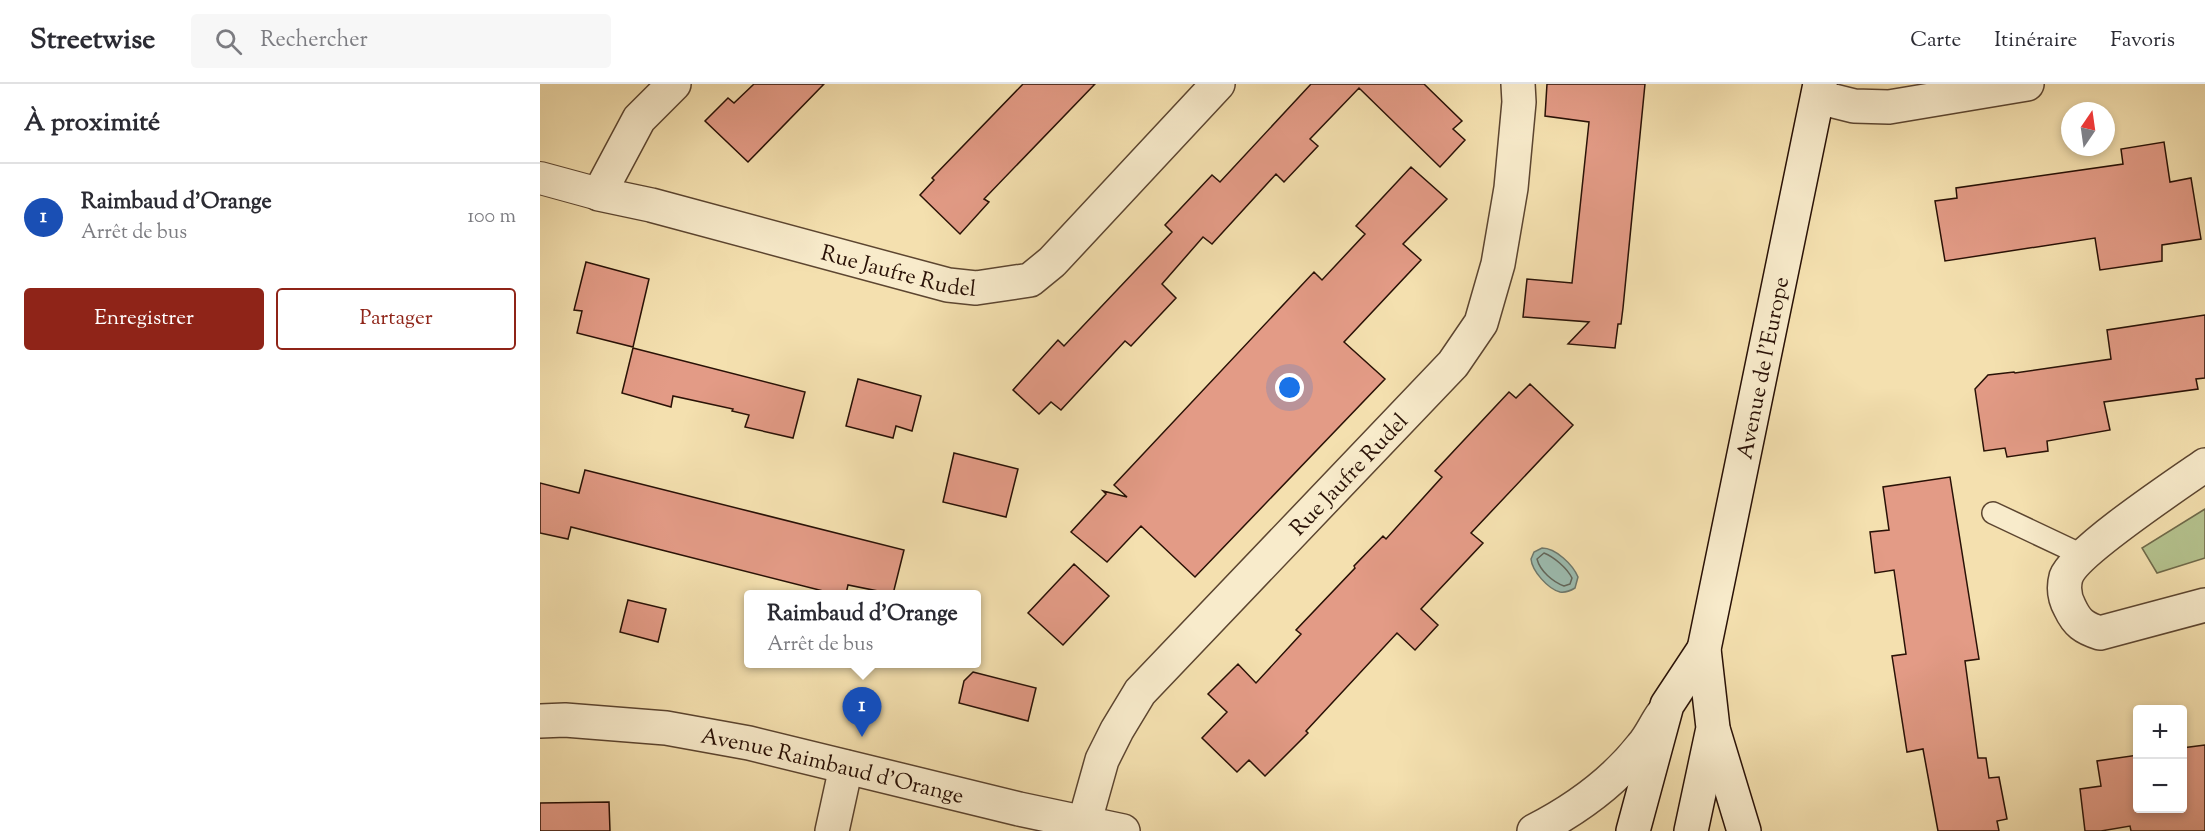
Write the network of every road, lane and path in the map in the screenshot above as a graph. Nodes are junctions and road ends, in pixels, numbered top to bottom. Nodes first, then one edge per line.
1 (674, 84) edge
2 (1218, 84) edge
3 (1518, 84) edge
4 (2027, 84) edge
5 (1819, 90) edge
6 (540, 178) edge
7 (599, 194) junction
8 (2205, 465) edge
9 (1993, 513) dead end
10 (2082, 555) junction
11 (2205, 604) edge
12 (1704, 649) junction
13 (1667, 705) junction
14 (540, 721) edge
15 (1713, 728) junction
16 (846, 767) junction
17 (1084, 824) junction
18 (832, 831) edge
19 (1123, 831) edge
20 (1534, 831) edge
21 (1633, 831) edge
22 (1691, 831) edge
23 (1744, 831) edge

1 - 7 street
2 - 7 street, Rue Jaufre Rudel
3 - 17 street, Rue Jaufre Rudel
4 - 5 street
5 - 12 street, Avenue de l'Europe
6 - 7 street, Rue Jaufre Rudel
8 - 10 street
9 - 10 lane
10 - 11 street
12 - 13 street, Avenue de l'Europe
12 - 15 street, Avenue de l'Europe
13 - 20 street
13 - 21 street, Avenue de l'Europe
14 - 16 street, Avenue Raimbaud d'Orange
15 - 22 street, Avenue de l'Europe
15 - 23 street
16 - 17 street, Avenue Raimbaud d'Orange
16 - 18 street
17 - 19 street, Avenue Raimbaud d'Orange

